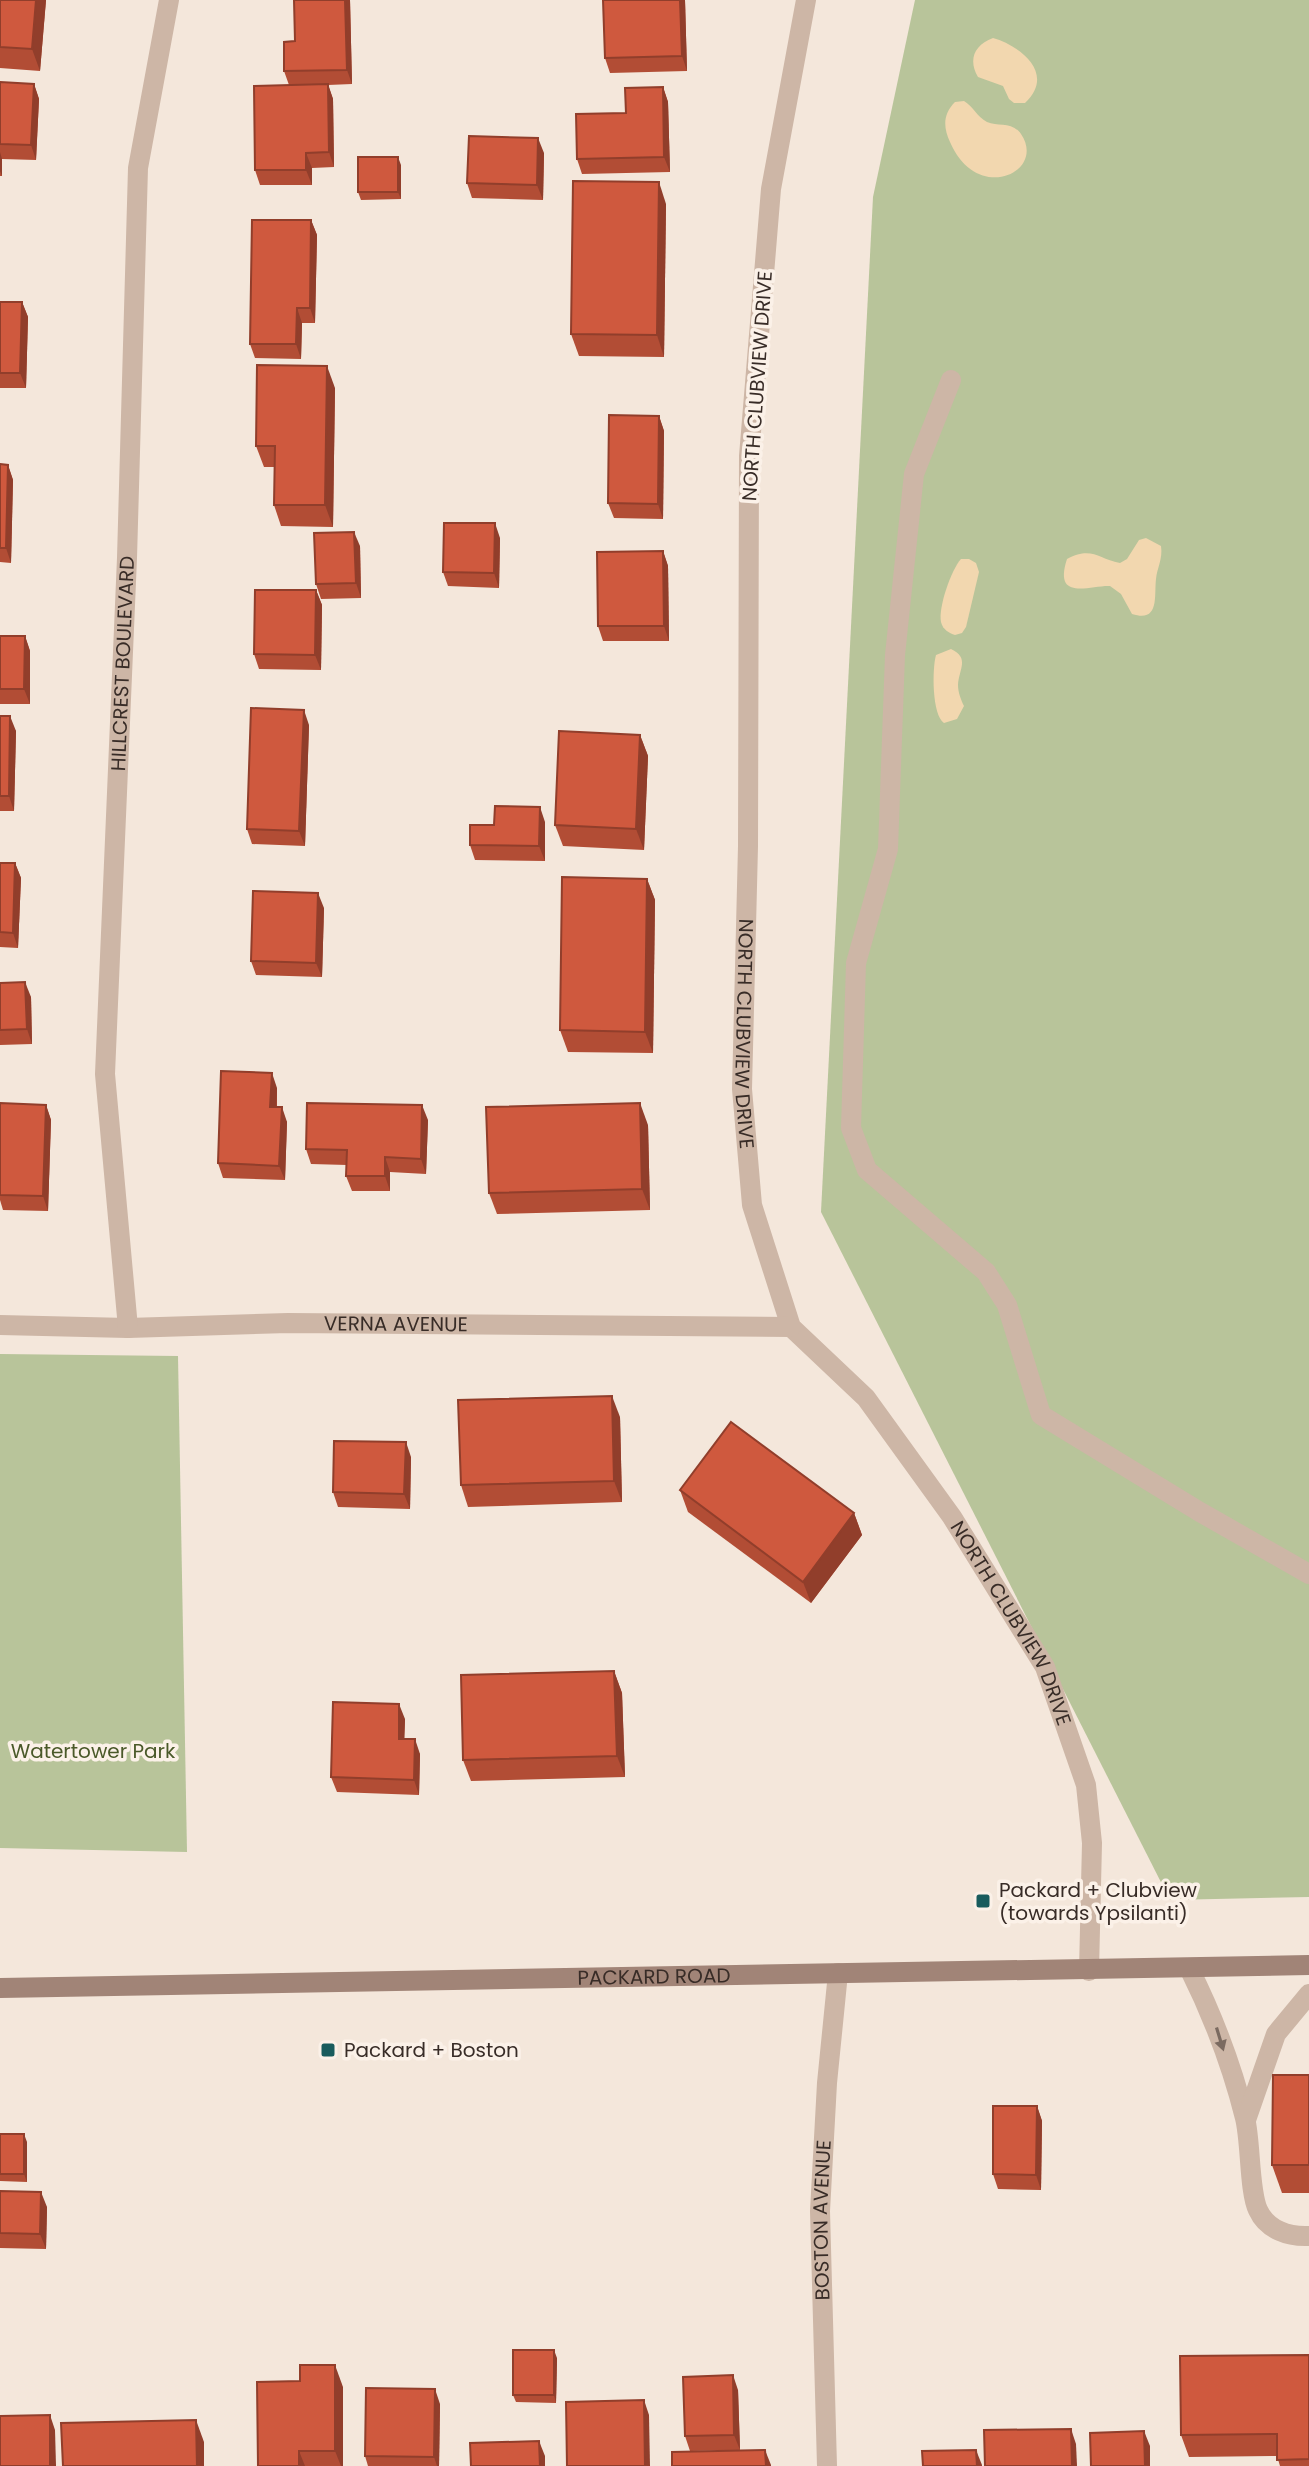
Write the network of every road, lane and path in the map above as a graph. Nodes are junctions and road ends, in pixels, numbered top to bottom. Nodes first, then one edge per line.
1 (169, 0) edge
2 (806, 0) edge
3 (951, 380) dead end
4 (0, 1325) edge
5 (791, 1327) junction
6 (128, 1328) junction
7 (1309, 1574) edge
8 (1309, 1965) edge
9 (1189, 1968) junction
10 (1089, 1971) junction
11 (838, 1973) junction
12 (0, 1988) edge
13 (1309, 1994) edge
14 (1246, 2120) junction
15 (1309, 2236) edge
16 (827, 2466) edge

1 - 6 street, HILLCREST BOULEVARD
2 - 5 street, NORTH CLUBVIEW DRIVE
3 - 7 street
4 - 6 street, VERNA AVENUE
5 - 6 street, VERNA AVENUE
5 - 10 street, NORTH CLUBVIEW DRIVE
8 - 9 main road, PACKARD ROAD
9 - 10 main road, PACKARD ROAD
9 -> 14 street
10 - 11 main road, PACKARD ROAD
11 - 12 main road, PACKARD ROAD
11 - 16 street, BOSTON AVENUE
13 - 14 street
14 - 15 street

